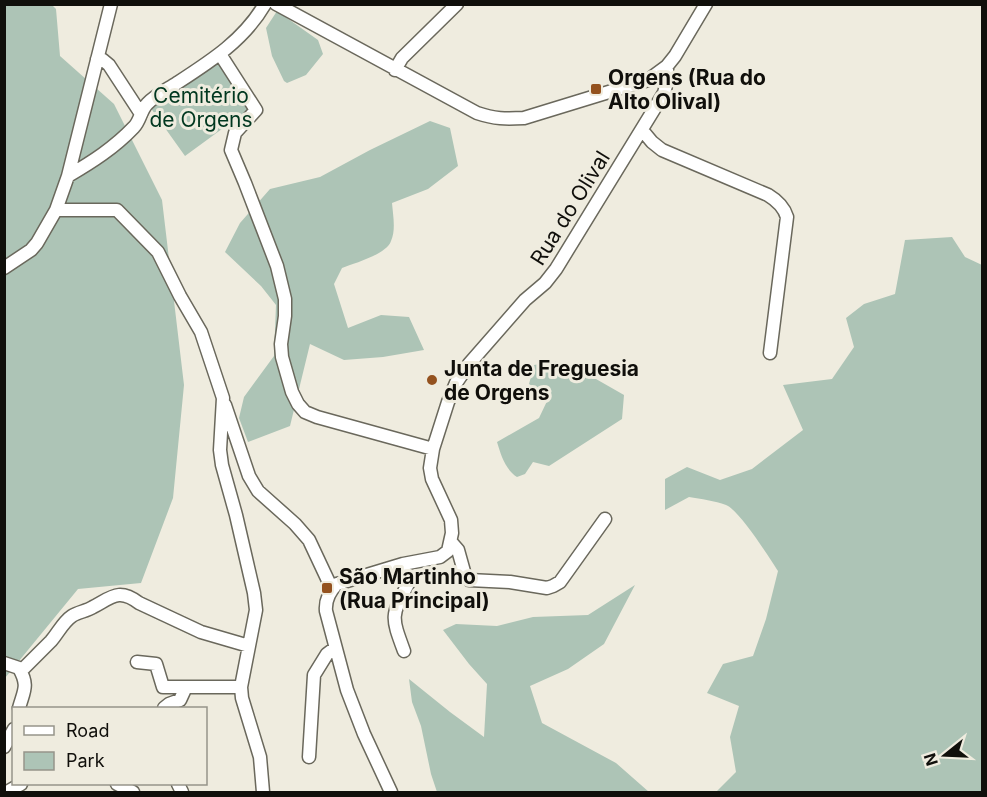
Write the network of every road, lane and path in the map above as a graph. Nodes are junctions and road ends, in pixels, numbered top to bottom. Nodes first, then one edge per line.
1 (111, 4) edge
2 (265, 4) edge
3 (457, 4) edge
4 (280, 5) edge
5 (699, 7) edge
6 (220, 54) junction
7 (97, 59) junction
8 (667, 66) junction
9 (395, 70) junction
10 (648, 80) junction
11 (654, 111) junction
12 (141, 114) junction
13 (642, 130) junction
14 (68, 176) junction
15 (56, 210) junction
16 (4, 268) edge
17 (770, 352) dead end
18 (223, 398) junction
19 (433, 449) junction
20 (604, 519) dead end
21 (451, 542) junction
22 (403, 564) junction
23 (332, 589) junction
24 (249, 646) junction
25 (335, 648) junction
26 (404, 651) dead end
27 (137, 662) dead end
28 (4, 663) edge
29 (21, 671) junction
30 (186, 687) junction
31 (241, 687) junction
32 (19, 707) edge
33 (165, 707) edge
34 (12, 733) edge
35 (4, 747) edge
36 (309, 757) dead end
37 (264, 792) edge
38 (391, 792) edge

1 - 7 street
2 - 6 street
3 - 9 street
4 - 9 street
5 - 8 street
6 - 12 street
6 - 19 street
7 - 12 street
7 - 14 street
8 - 10 street
8 - 11 street, Rua do Olival
9 - 10 street
10 - 11 street
11 - 13 street, Rua do Olival
12 - 14 street
13 - 17 street
13 - 19 street, Rua do Olival
14 - 15 street
15 - 16 street
15 - 18 street
18 - 23 street
18 - 24 street
19 - 21 street, Rua do Olival
20 - 21 street, Rua do Olival
21 - 22 street
22 - 23 street
22 - 26 street
23 - 25 street
24 - 29 street
24 - 31 street
25 - 36 street
25 - 38 street
27 - 30 street
28 - 29 street
29 - 32 street
30 - 31 street
30 - 33 street
31 - 37 street
34 - 35 street

